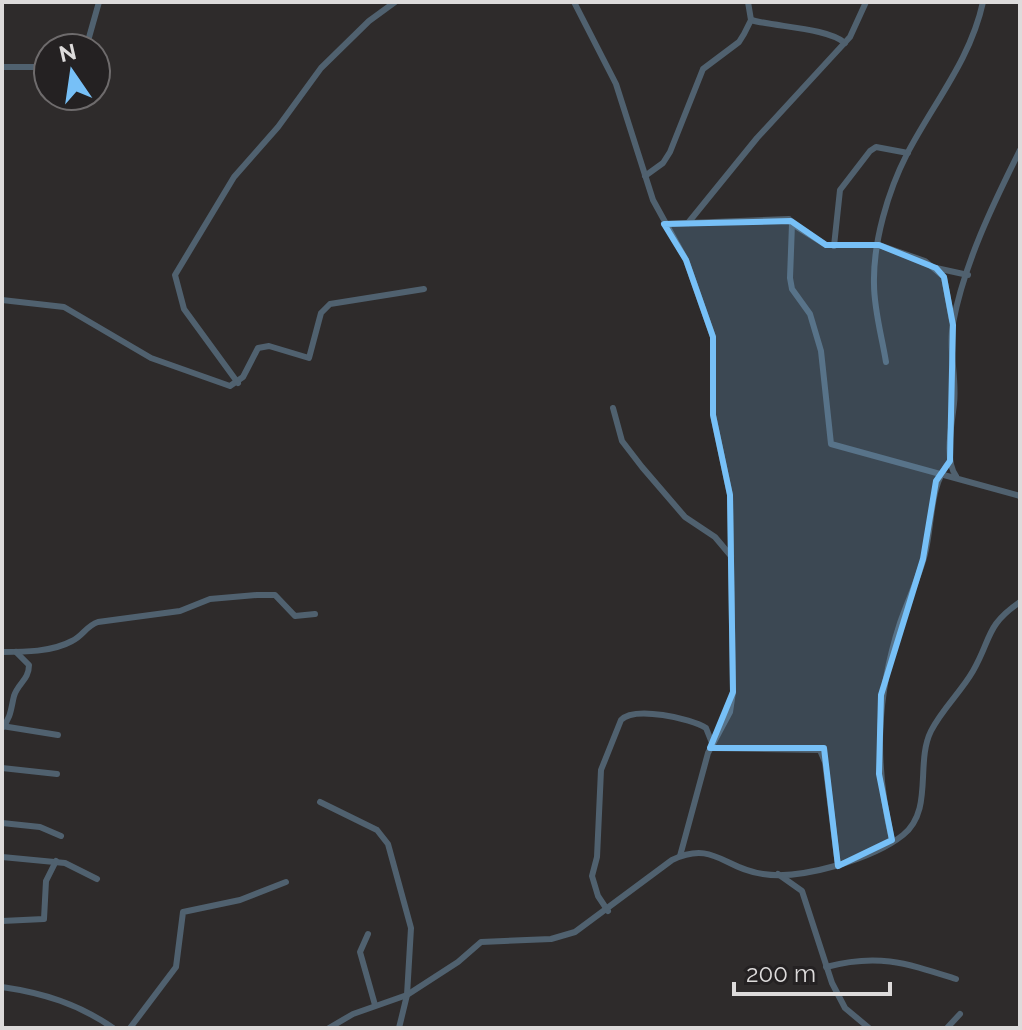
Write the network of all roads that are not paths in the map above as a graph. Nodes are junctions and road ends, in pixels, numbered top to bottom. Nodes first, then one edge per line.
1 (99, 2) edge
2 (395, 2) edge
3 (574, 2) edge
4 (748, 2) edge
5 (866, 2) edge
6 (983, 2) edge
7 (751, 20) junction
8 (91, 32) edge
9 (845, 43) junction
10 (2, 67) edge
11 (32, 67) edge
12 (1020, 150) edge
13 (908, 153) junction
14 (645, 176) junction
15 (688, 223) junction
16 (664, 224) junction
17 (792, 224) junction
18 (879, 245) junction
19 (834, 246) junction
20 (936, 268) junction
21 (968, 275) junction
22 (424, 289) dead end
23 (2, 300) edge
24 (953, 325) junction
25 (886, 362) dead end
26 (238, 383) junction
27 (613, 408) dead end
28 (950, 461) junction
29 (939, 475) junction
30 (956, 476) junction
31 (1019, 495) edge
32 (731, 556) junction
33 (1020, 602) edge
34 (315, 614) dead end
35 (2, 652) edge
36 (16, 652) junction
37 (3, 727) edge
38 (58, 735) dead end
39 (711, 745) junction
40 (2, 768) edge
41 (57, 774) dead end
42 (320, 802) dead end
43 (2, 823) edge
44 (61, 836) dead end
45 (892, 840) junction
46 (680, 856) junction
47 (2, 857) edge
48 (56, 861) junction
49 (838, 866) junction
50 (778, 874) junction
51 (97, 879) dead end
52 (286, 882) dead end
53 (608, 911) junction
54 (2, 921) edge
55 (368, 934) dead end
56 (826, 967) junction
57 (956, 979) dead end
58 (2, 987) edge
59 (407, 995) junction
60 (375, 1005) junction
61 (960, 1014) dead end
62 (113, 1028) edge
63 (130, 1028) edge
64 (329, 1028) edge
65 (399, 1028) edge
66 (869, 1028) edge
67 (947, 1028) edge

1 - 8 street
2 - 26 street
3 - 14 street
4 - 7 street
5 - 9 street
6 - 13 street
7 - 9 street
7 - 14 street
9 - 15 street
10 - 11 street
12 - 21 street
13 - 18 street
13 - 19 street
14 - 16 street
15 - 16 street
15 - 17 street
16 - 32 street
17 - 19 street
17 - 29 street
18 - 19 street
18 - 20 street
18 - 25 street
20 - 21 street
20 - 24 street
21 - 24 street
22 - 26 street
23 - 26 street
24 - 28 street
27 - 32 street
28 - 29 street
28 - 30 street
29 - 30 street
29 - 45 street
30 - 31 street
32 - 39 street
33 - 45 street
34 - 36 street
35 - 36 street
36 - 37 street
37 - 38 street
39 - 46 street
39 - 49 street
39 - 53 street
40 - 41 street
42 - 59 street
43 - 44 street
45 - 49 street
46 - 50 street
46 - 53 street
47 - 48 street
48 - 51 street
48 - 54 street
49 - 50 street
50 - 56 street
52 - 63 street
53 - 59 street
55 - 60 street
56 - 57 street
56 - 66 street
58 - 62 street
59 - 60 street
59 - 65 street
60 - 64 street
61 - 67 street

